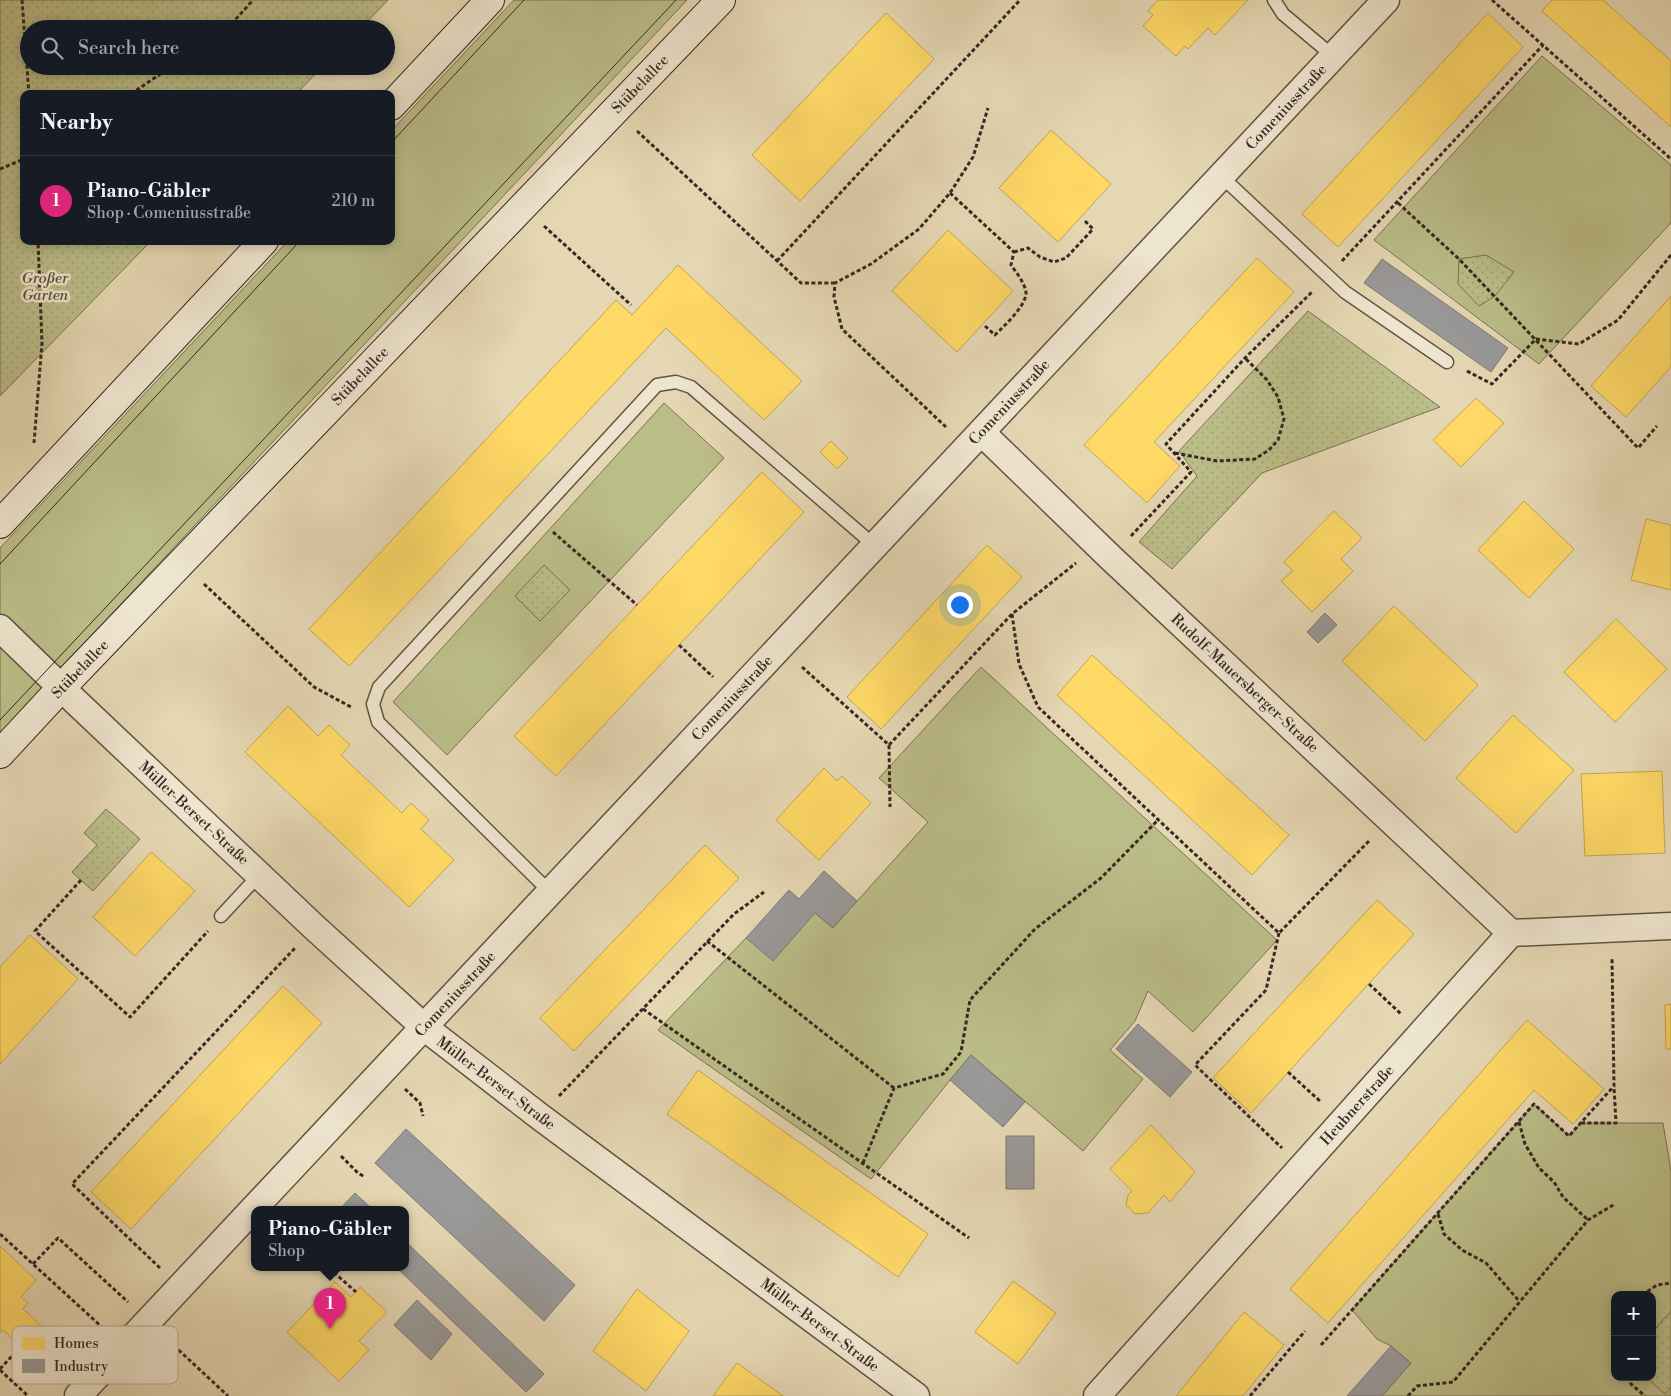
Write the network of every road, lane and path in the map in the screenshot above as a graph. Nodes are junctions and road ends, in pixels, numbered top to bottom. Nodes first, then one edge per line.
1 (22, 0) edge
2 (253, 0) edge
3 (490, 0) edge
4 (721, 0) edge
5 (1020, 0) edge
6 (1274, 0) edge
7 (1386, 0) edge
8 (1492, 0) edge
9 (23, 20) edge
10 (235, 20) edge
11 (1543, 45) junction
12 (1333, 56) junction
13 (28, 75) edge
14 (159, 75) edge
15 (29, 90) edge
16 (137, 90) edge
17 (395, 102) edge
18 (988, 108) dead end
19 (631, 126) dead end
20 (1671, 159) edge
21 (20, 161) edge
22 (0, 169) edge
23 (1221, 176) junction
24 (950, 193) junction
25 (1398, 202) junction
26 (1084, 220) dead end
27 (542, 224) dead end
28 (38, 245) edge
29 (260, 245) edge
30 (1014, 252) junction
31 (1671, 255) edge
32 (777, 261) junction
33 (1328, 276) junction
34 (835, 283) junction
35 (631, 305) dead end
36 (986, 326) dead end
37 (1536, 339) junction
38 (1245, 358) junction
39 (1447, 362) joint
40 (1657, 426) dead end
41 (974, 440) junction
42 (34, 445) dead end
43 (1174, 453) junction
44 (535, 517) junction
45 (0, 524) edge
46 (875, 546) junction
47 (1104, 551) junction
48 (204, 584) dead end
49 (637, 605) dead end
50 (1012, 614) junction
51 (0, 628) edge
52 (679, 645) dead end
53 (780, 647) junction
54 (61, 688) junction
55 (734, 696) junction
56 (378, 722) junction
57 (889, 745) junction
58 (0, 754) edge
59 (890, 807) dead end
60 (1387, 816) junction
61 (1158, 820) junction
62 (259, 874) junction
63 (81, 880) dead end
64 (550, 892) junction
65 (764, 892) dead end
66 (221, 916) joint
67 (1671, 926) edge
68 (314, 927) junction
69 (1612, 928) junction
70 (1279, 933) junction
71 (1511, 933) junction
72 (707, 942) junction
73 (1369, 984) dead end
74 (643, 1009) junction
75 (424, 1027) junction
76 (1421, 1033) junction
77 (1288, 1072) dead end
78 (1614, 1086) junction
79 (894, 1088) junction
80 (420, 1103) dead end
81 (423, 1116) dead end
82 (540, 1116) junction
83 (1342, 1122) junction
84 (1518, 1122) junction
85 (1581, 1123) junction
86 (863, 1163) junction
87 (1302, 1165) junction
88 (358, 1173) dead end
89 (366, 1177) dead end
90 (1614, 1204) dead end
91 (256, 1206) edge
92 (251, 1211) edge
93 (1437, 1213) junction
94 (1588, 1220) junction
95 (0, 1234) edge
96 (969, 1238) dead end
97 (33, 1264) junction
98 (332, 1271) edge
99 (1671, 1283) edge
100 (180, 1287) junction
101 (1648, 1291) edge
102 (356, 1292) dead end
103 (1519, 1301) junction
104 (148, 1321) junction
105 (100, 1326) edge
106 (144, 1326) edge
107 (1305, 1331) dead end
108 (1321, 1345) dead end
109 (183, 1354) dead end
110 (12, 1356) edge
111 (0, 1370) edge
112 (12, 1381) edge
113 (1629, 1381) edge
114 (15, 1384) edge
115 (90, 1384) edge
116 (28, 1396) edge
117 (78, 1396) edge
118 (228, 1396) edge
119 (916, 1396) edge
120 (1097, 1396) edge
121 (1250, 1396) edge
122 (1408, 1396) edge
123 (1645, 1396) edge

1 - 9 path
2 - 10 path
3 - 17 main road
4 - 54 main road, Stübelallee
5 - 32 path
6 - 12 lane
7 - 12 street, Comeniusstraße
8 - 11 path
11 - 20 path
11 - 25 path
12 - 23 street, Comeniusstraße
13 - 15 path
14 - 16 path
18 - 24 path
19 - 32 path
21 - 22 path
23 - 33 lane
23 - 41 street, Comeniusstraße
24 - 30 path
24 - 34 path
25 - 33 path
25 - 37 path
26 - 30 path
27 - 35 path
28 - 42 path
29 - 45 main road
30 - 36 path
31 - 37 path
32 - 34 path
33 - 38 path
33 - 39 lane
34 - 41 path
37 - 39 path
37 - 40 path
38 - 43 path
38 - 43 path
41 - 46 street, Comeniusstraße
41 - 47 street, Rudolf-Mauersberger-Straße
43 - 47 path
44 - 46 lane
44 - 49 path
44 - 56 lane
46 - 53 street, Comeniusstraße
47 - 50 path
47 - 60 street, Rudolf-Mauersberger-Straße
48 - 56 path
50 - 57 path
50 - 61 path
51 - 54 street, Müller-Berset-Straße
52 - 55 path
53 - 55 street, Comeniusstraße
53 - 57 path
54 - 58 main road, Stübelallee
54 - 62 street, Müller-Berset-Straße
55 - 64 street, Comeniusstraße
56 - 64 lane
57 - 59 path
60 - 70 path
60 - 71 street, Rudolf-Mauersberger-Straße
61 - 70 path
61 - 79 path
62 - 66 lane
62 - 68 street, Müller-Berset-Straße
63 - 66 path
64 - 75 street, Comeniusstraße
65 - 72 path
67 - 69 street
68 - 75 street, Müller-Berset-Straße
68 - 100 path
69 - 71 street
69 - 78 path
70 - 87 path
71 - 76 street, Heubnerstraße
72 - 74 path
72 - 79 path
73 - 76 path
74 - 82 path
74 - 86 path
75 - 82 street, Müller-Berset-Straße
75 - 91 street, Comeniusstraße
76 - 83 street, Heubnerstraße
77 - 83 path
78 - 85 path
78 - 85 path
79 - 86 path
80 - 81 path
82 - 119 street, Müller-Berset-Straße
83 - 87 street, Heubnerstraße
84 - 85 path
84 - 93 path
84 - 94 path
86 - 96 path
87 - 120 street, Heubnerstraße
88 - 89 path
90 - 94 path
92 - 100 street, Comeniusstraße
93 - 103 path
93 - 108 path
94 - 103 path
95 - 97 path
97 - 104 path
97 - 105 path
98 - 102 path
99 - 101 path
100 - 104 street, Comeniusstraße
103 - 122 path
104 - 106 street, Comeniusstraße
107 - 121 path
109 - 118 path
110 - 111 path
111 - 112 path
113 - 123 path
114 - 116 path
115 - 117 street, Comeniusstraße

